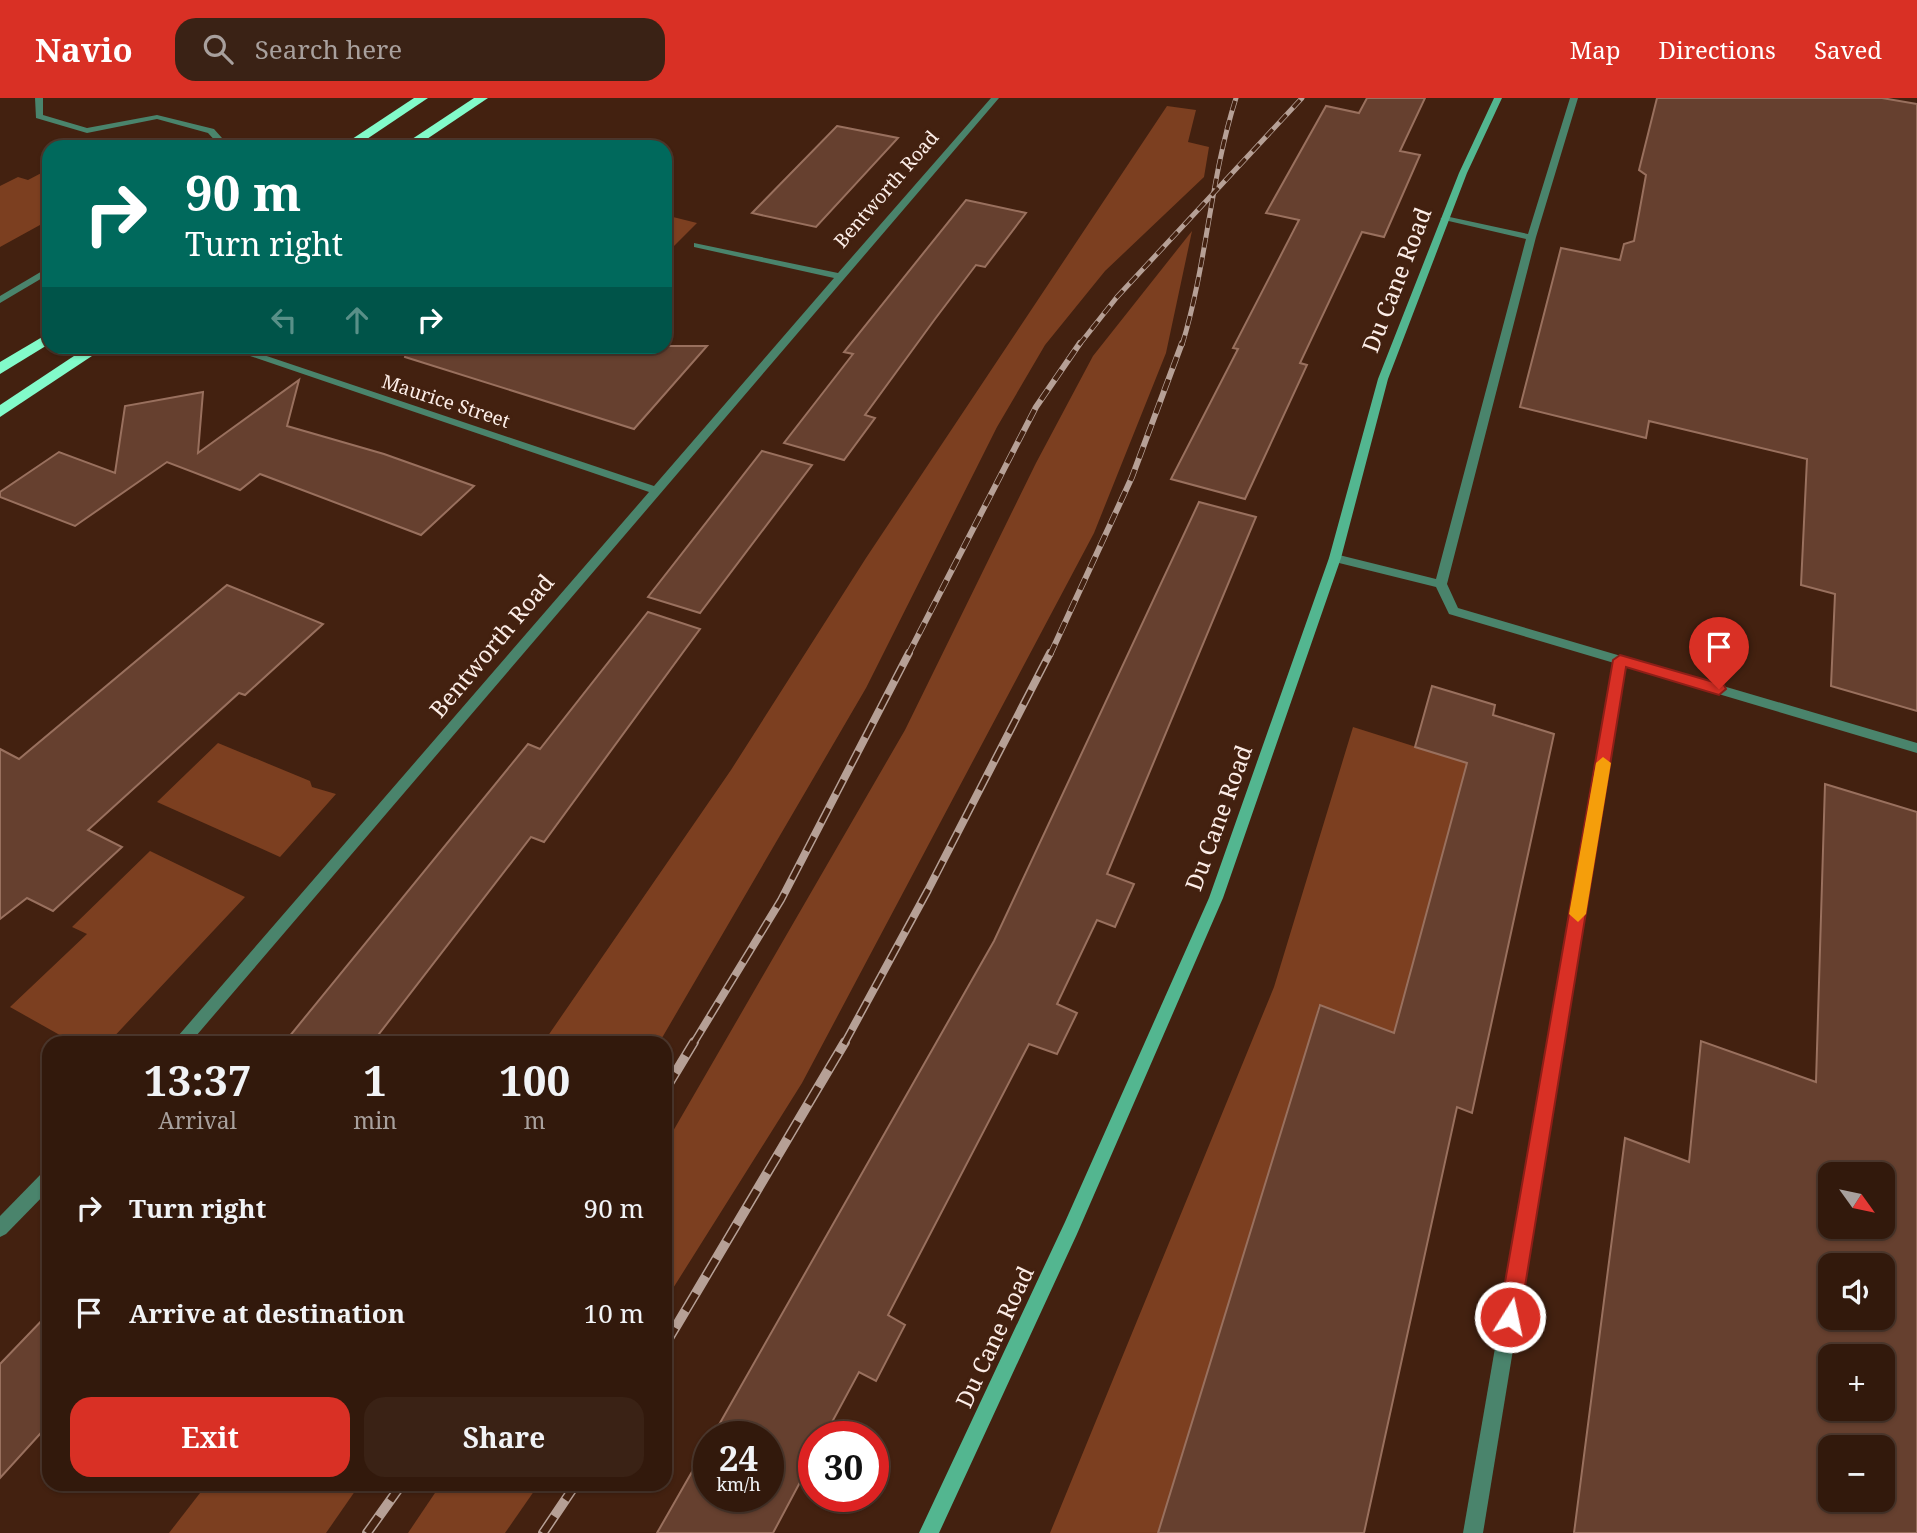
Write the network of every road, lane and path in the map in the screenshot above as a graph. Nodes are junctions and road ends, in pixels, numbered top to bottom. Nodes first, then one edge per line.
1 (38, 98) edge
2 (422, 98) edge
3 (482, 98) edge
4 (995, 98) edge
5 (1498, 98) edge
6 (1574, 98) edge
7 (219, 140) edge
8 (357, 140) edge
9 (417, 140) edge
10 (1445, 219) junction
11 (1531, 237) junction
12 (697, 245) dead end
13 (42, 274) edge
14 (838, 276) junction
15 (0, 300) edge
16 (42, 342) edge
17 (88, 354) edge
18 (250, 354) edge
19 (0, 369) edge
20 (0, 412) edge
21 (655, 489) junction
22 (1335, 558) junction
23 (1441, 584) junction
24 (1620, 660) junction
25 (1917, 748) edge
26 (186, 1036) edge
27 (42, 1185) edge
28 (0, 1228) edge
29 (929, 1533) edge
30 (1473, 1533) edge

1 - 7 street
2 - 8 highway
3 - 9 highway
4 - 14 street, Bentworth Road
5 - 10 street, Du Cane Road
6 - 11 street
10 - 11 street
10 - 22 street, Du Cane Road
11 - 23 street
12 - 14 street, Bentworth Road
13 - 15 street
14 - 21 street, Bentworth Road
16 - 19 highway
17 - 20 highway
18 - 21 street, Maurice Street
21 - 26 street, Bentworth Road
22 - 23 street
22 - 29 street, Du Cane Road
23 - 24 street
24 - 25 street
24 - 30 street
27 - 28 street

